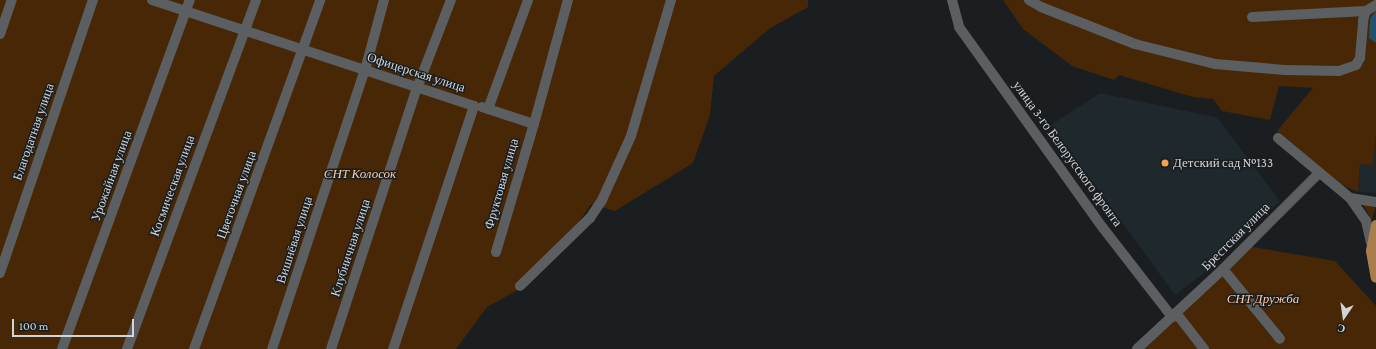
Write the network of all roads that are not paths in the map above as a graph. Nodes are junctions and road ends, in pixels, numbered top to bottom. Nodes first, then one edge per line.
1 (12, 0) edge
2 (93, 0) edge
3 (152, 0) edge
4 (190, 0) edge
5 (256, 0) edge
6 (320, 0) edge
7 (384, 0) edge
8 (451, 0) edge
9 (528, 0) edge
10 (568, 0) edge
11 (671, 0) edge
12 (952, 0) edge
13 (1029, 0) edge
14 (1376, 5) edge
15 (187, 11) junction
16 (1366, 11) junction
17 (1252, 17) dead end
18 (244, 31) junction
19 (0, 34) edge
20 (304, 50) junction
21 (365, 70) junction
22 (417, 88) junction
23 (474, 106) junction
24 (488, 109) junction
25 (534, 124) junction
26 (1278, 138) dead end
27 (1318, 174) junction
28 (1350, 198) junction
29 (1376, 202) edge
30 (1376, 225) edge
31 (1371, 242) junction
32 (496, 252) dead end
33 (1223, 269) junction
34 (0, 273) edge
35 (1376, 278) edge
36 (520, 286) dead end
37 (1174, 315) junction
38 (1280, 339) dead end
39 (62, 349) edge
40 (127, 349) edge
41 (194, 349) edge
42 (272, 349) edge
43 (331, 349) edge
44 (393, 349) edge
45 (1137, 349) edge
46 (1204, 349) edge

1 - 19 street
2 - 34 street, Благодатная улица
3 - 15 street, Офицерская улица
4 - 15 street, Урожайная улица
5 - 18 street, Космическая улица
6 - 20 street, Цветочная улица
7 - 21 street, Вишнёвая улица
8 - 22 street, Клубничная улица
9 - 24 street
10 - 25 street, Фруктовая улица
11 - 36 street
12 - 37 street, улица 3-го Белорусского фронта
13 - 16 street
14 - 16 street
15 - 18 street, Офицерская улица
15 - 39 street, Урожайная улица
16 - 17 street
18 - 20 street, Офицерская улица
18 - 40 street, Космическая улица
20 - 21 street, Офицерская улица
20 - 41 street, Цветочная улица
21 - 22 street, Офицерская улица
21 - 42 street, Вишнёвая улица
22 - 23 street, Офицерская улица
22 - 43 street, Клубничная улица
23 - 24 street
23 - 44 street, Офицерская улица
24 - 25 street
25 - 32 street, Фруктовая улица
26 - 27 street
27 - 28 street
27 - 33 street, Брестская улица
28 - 29 street
28 - 31 street
30 - 31 main road
31 - 35 main road
33 - 37 street, Брестская улица
33 - 38 street
37 - 45 street, Брестская улица
37 - 46 street, улица 3-го Белорусского фронта

